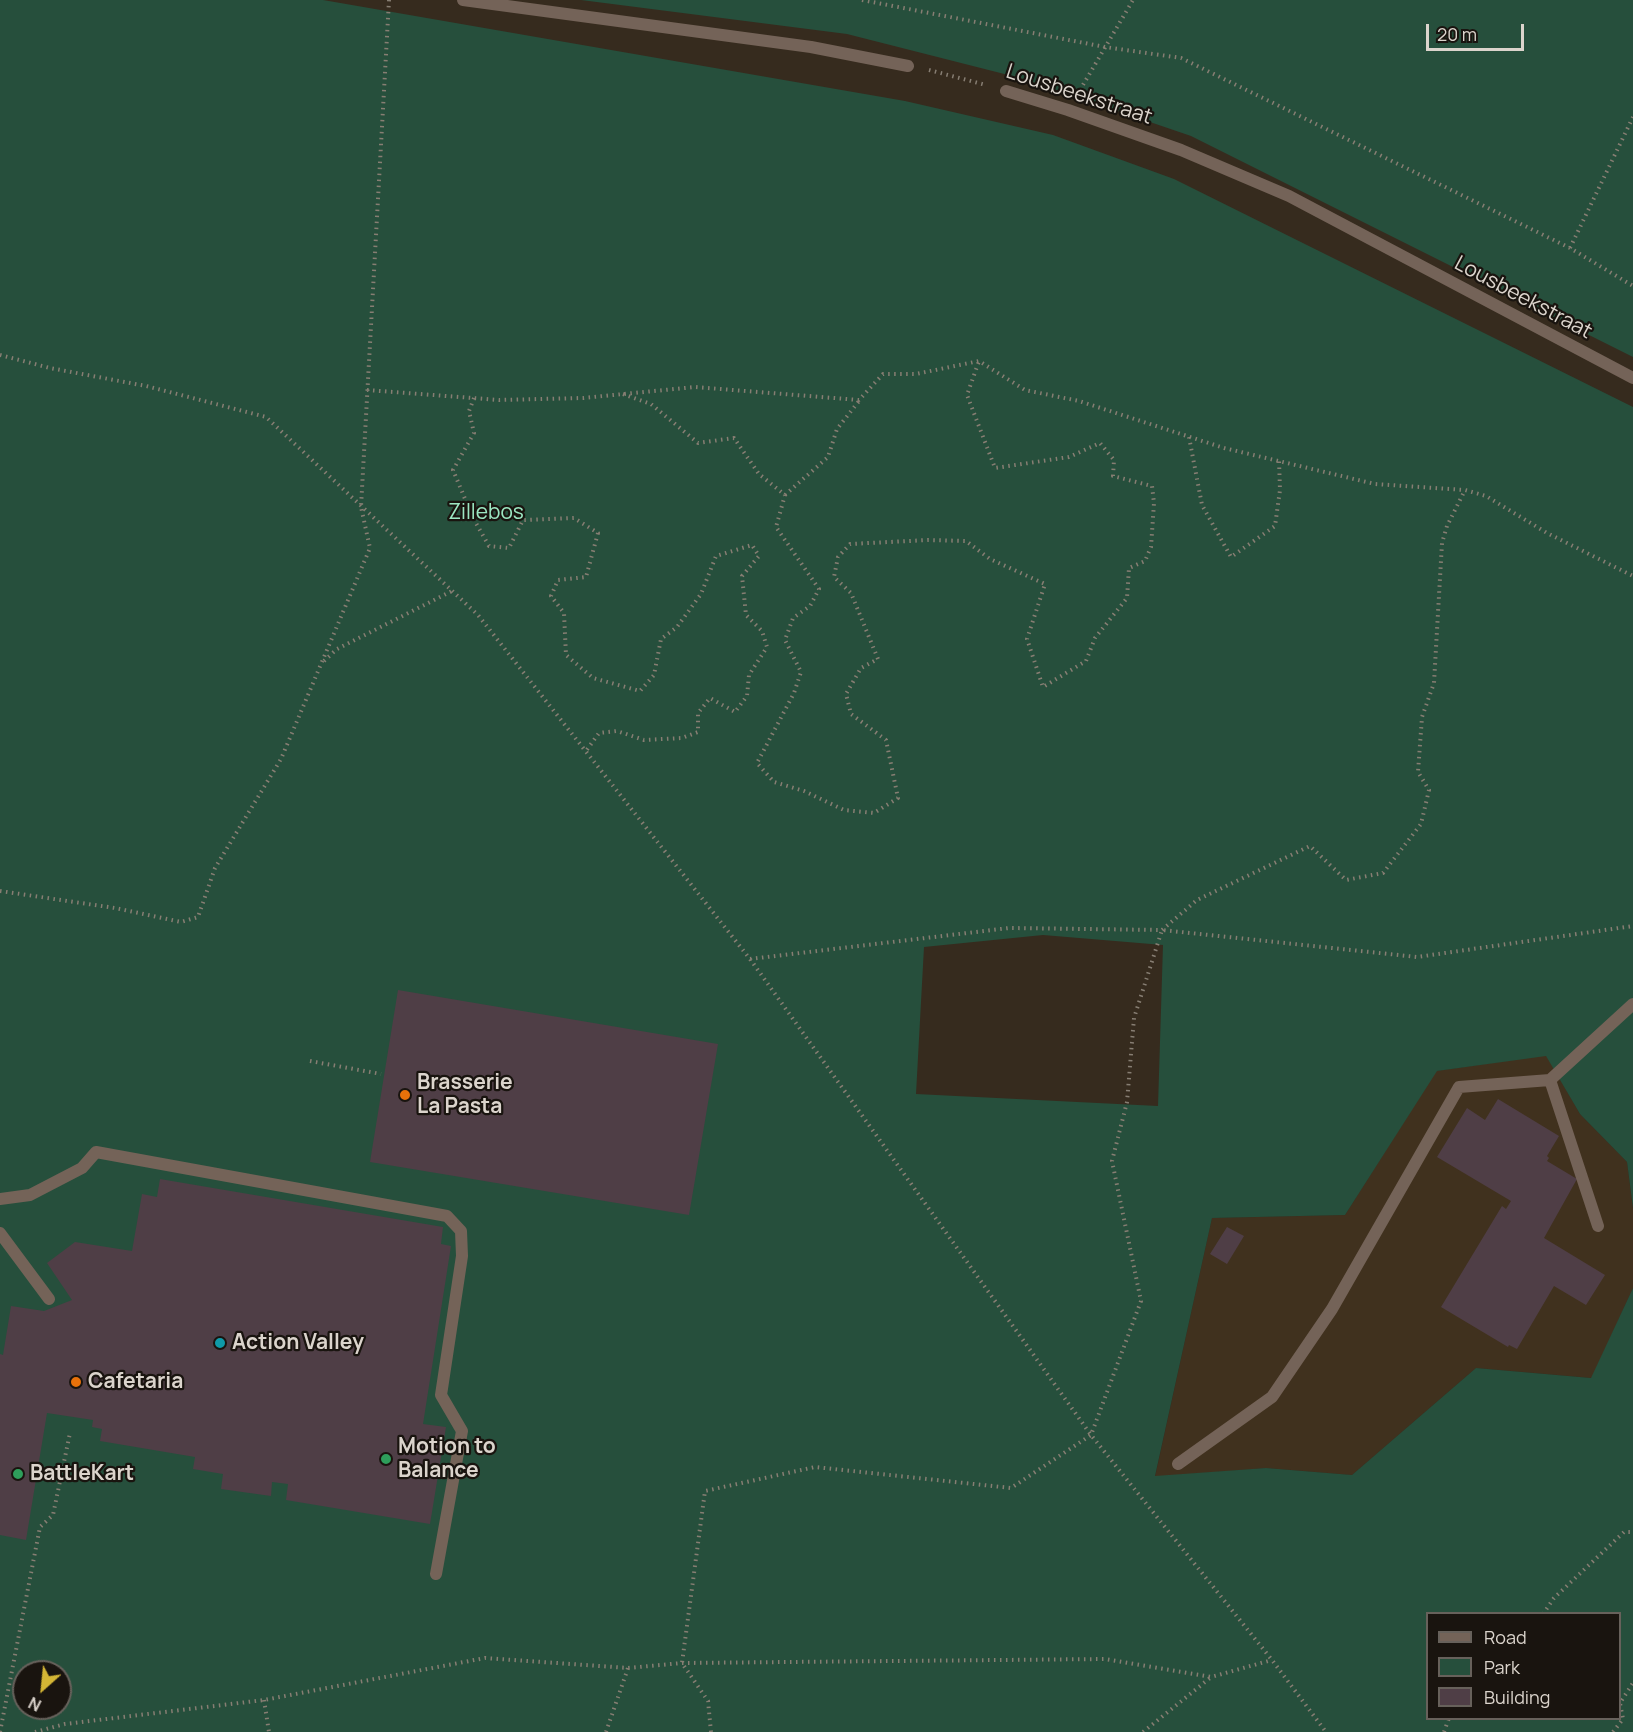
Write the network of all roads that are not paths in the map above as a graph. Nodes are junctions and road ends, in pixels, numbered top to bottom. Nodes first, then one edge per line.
1 (463, 0) edge
2 (908, 66) road end
3 (1006, 92) road end
4 (1633, 378) edge
5 (1633, 1004) edge
6 (1550, 1080) junction
7 (0, 1198) edge
8 (1598, 1226) dead end
9 (0, 1233) edge
10 (49, 1299) dead end
11 (1178, 1464) dead end
12 (436, 1574) dead end

1 - 2 street
3 - 4 street, Lousbeekstraat
5 - 6 street
6 - 8 street
6 - 11 street
7 - 12 street
9 - 10 street

